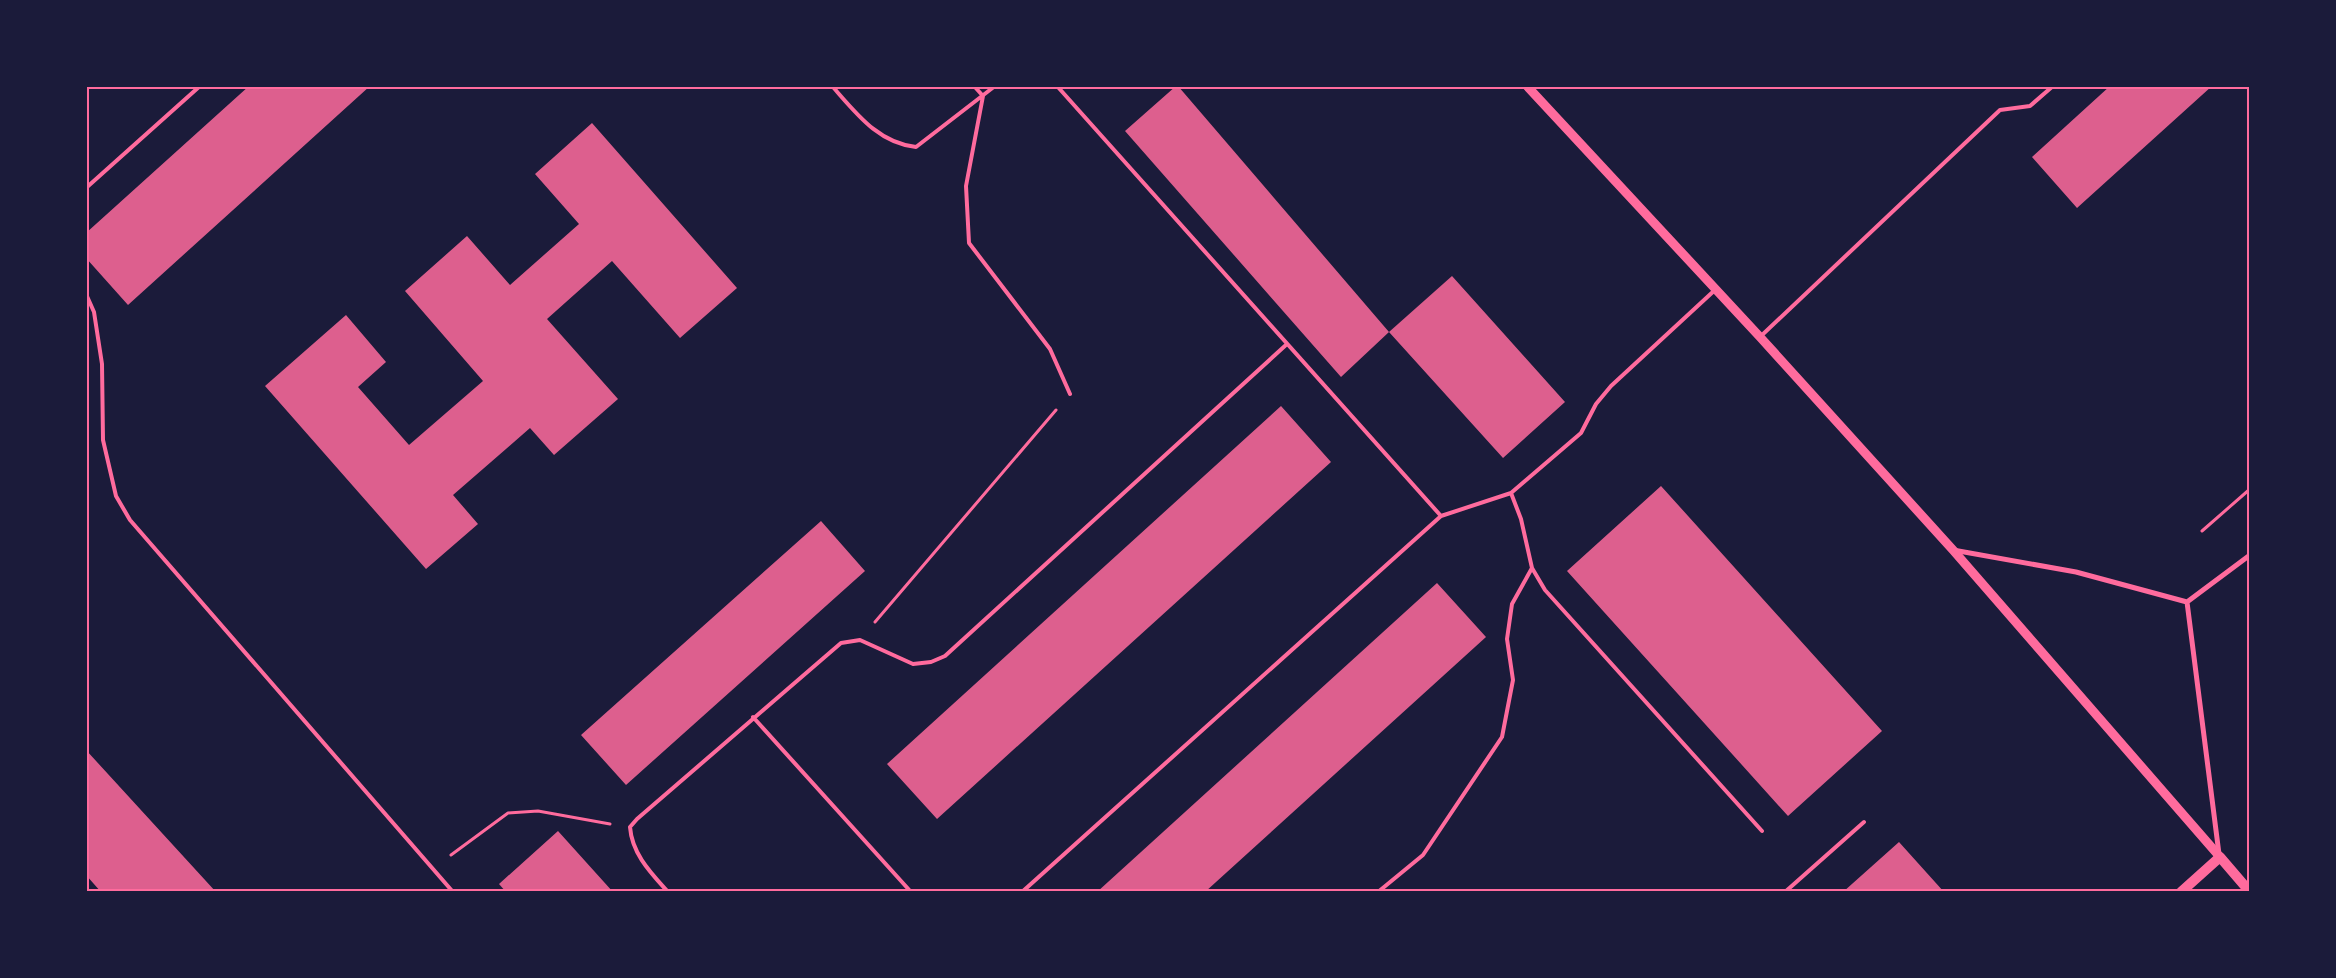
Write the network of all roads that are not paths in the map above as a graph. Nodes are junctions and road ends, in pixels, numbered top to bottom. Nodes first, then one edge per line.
1 (200, 86) edge
2 (832, 86) edge
3 (974, 86) edge
4 (995, 86) edge
5 (1057, 86) edge
6 (1527, 86) edge
7 (2053, 86) edge
8 (983, 96) junction
9 (86, 188) edge
10 (1716, 289) junction
11 (86, 294) edge
12 (1760, 337) junction
13 (1287, 344) junction
14 (1070, 394) road end
15 (1511, 493) junction
16 (1441, 516) junction
17 (1953, 550) junction
18 (2250, 555) edge
19 (1532, 568) junction
20 (2187, 602) junction
21 (752, 717) junction
22 (1864, 822) dead end
23 (1762, 831) dead end
24 (2220, 857) junction
25 (453, 892) edge
26 (668, 892) edge
27 (911, 892) edge
28 (1022, 892) edge
29 (1378, 892) edge
30 (1785, 892) edge
31 (2181, 892) edge
32 (2250, 892) edge

1 - 9 lane
2 - 8 lane
3 - 8 lane
4 - 8 lane
5 - 13 lane
6 - 10 street
7 - 12 lane
8 - 14 lane
10 - 12 street
10 - 15 lane
11 - 25 lane
12 - 17 street
13 - 16 lane
13 - 21 lane
15 - 16 lane
15 - 19 lane
16 - 28 lane
17 - 20 street
17 - 24 street
18 - 20 street
19 - 23 lane
19 - 29 lane
20 - 24 street
21 - 26 lane
21 - 27 lane
22 - 30 lane
24 - 31 main road
24 - 32 main road

